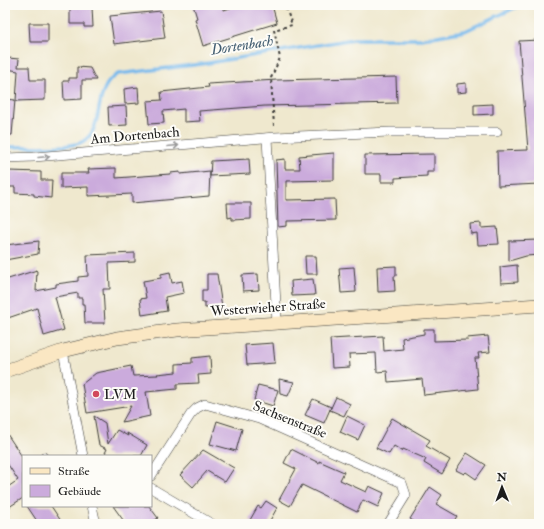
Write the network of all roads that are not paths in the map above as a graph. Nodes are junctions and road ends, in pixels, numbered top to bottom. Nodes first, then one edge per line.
1 (496, 132) dead end
2 (271, 138) junction
3 (5, 158) edge
4 (539, 305) edge
5 (277, 323) junction
6 (63, 351) junction
7 (5, 371) edge
8 (83, 455) edge
9 (152, 474) edge
10 (152, 489) edge
11 (92, 507) edge
12 (96, 524) edge
13 (212, 524) edge
14 (388, 524) edge

1 - 2 street, Am Dortenbach
3 -> 2 street, Am Dortenbach
2 - 5 street
4 - 5 main road, Westerwieher Straße
5 - 6 main road, Westerwieher Straße
6 - 7 main road, Westerwieher Straße
6 - 8 street
9 - 14 street, Sachsenstraße
10 - 13 street
11 - 12 street

